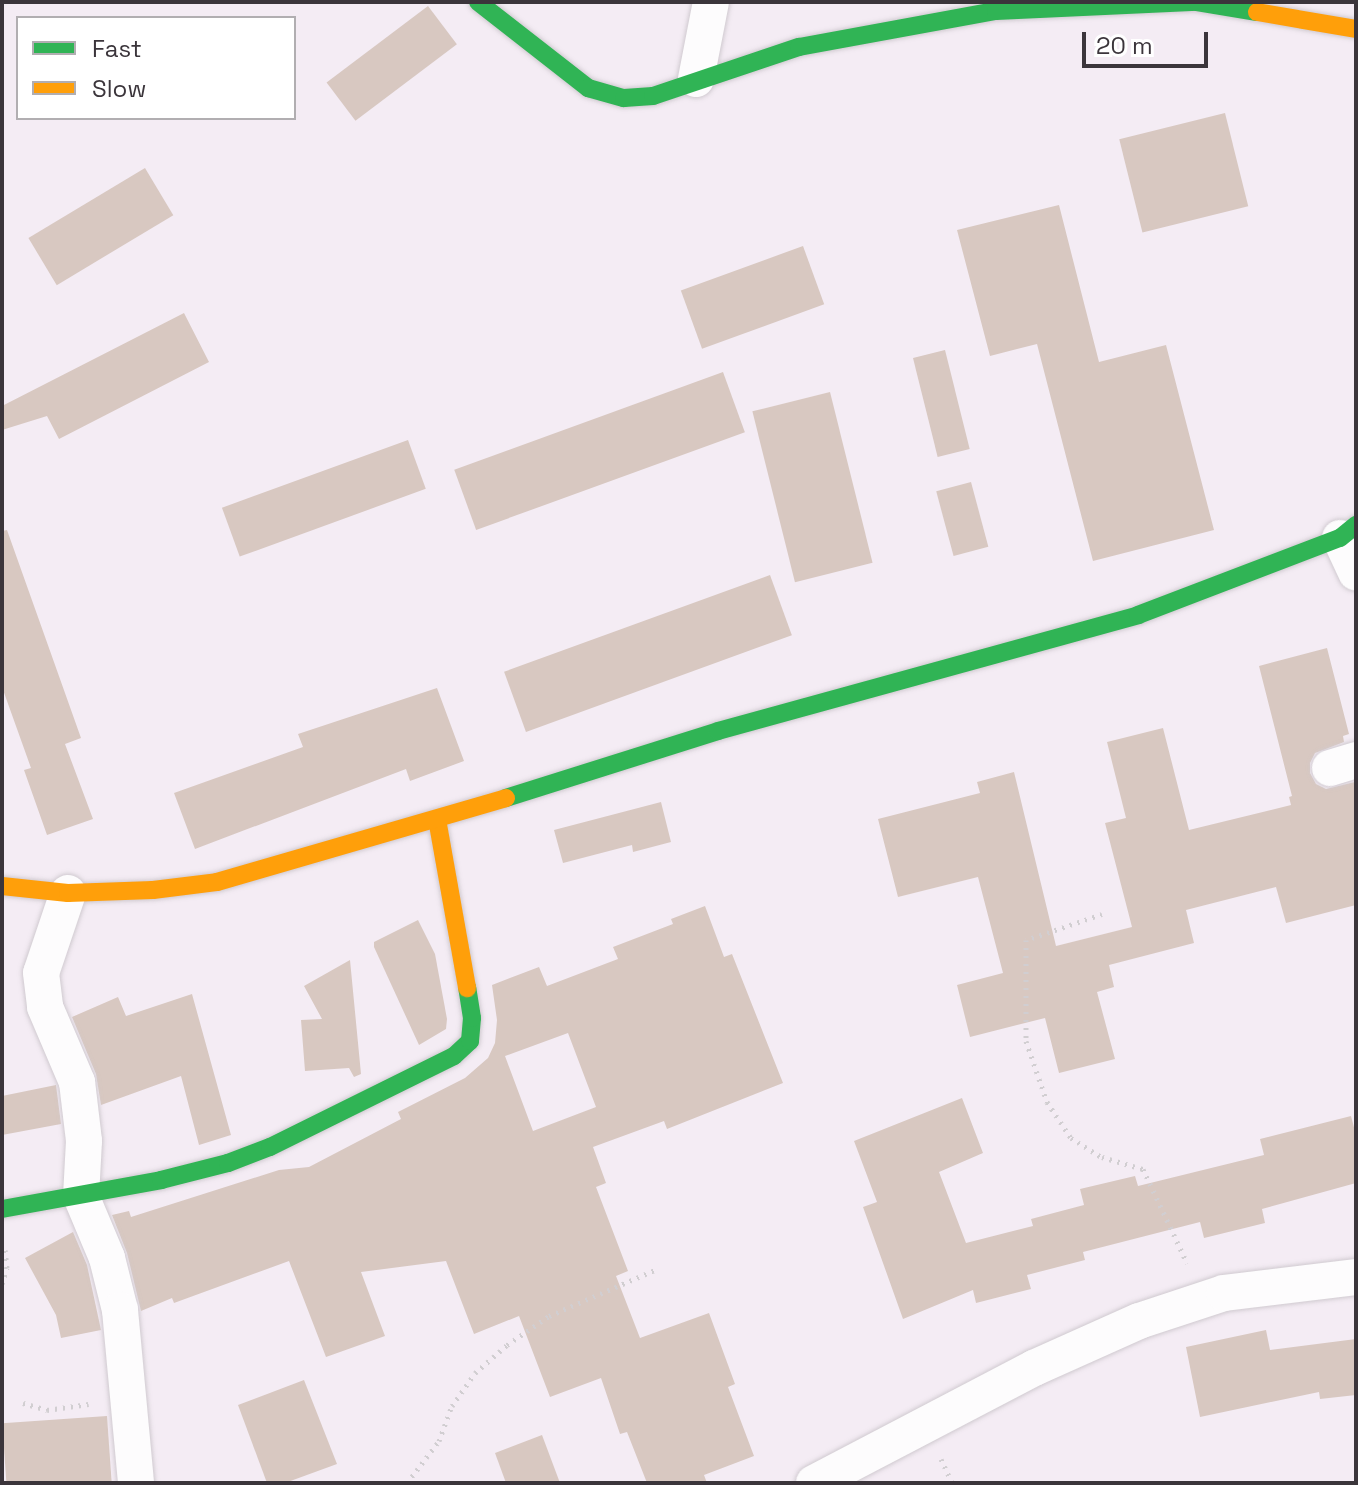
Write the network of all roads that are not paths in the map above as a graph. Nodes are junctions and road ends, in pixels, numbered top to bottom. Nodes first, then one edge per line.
1 (478, 2) edge
2 (711, 2) edge
3 (1356, 29) edge
4 (696, 79) junction
5 (1348, 531) edge
6 (1356, 573) edge
7 (437, 819) junction
8 (2, 886) edge
9 (68, 893) junction
10 (81, 1196) junction
11 (2, 1209) edge
12 (1356, 1277) edge
13 (136, 1483) edge
14 (814, 1483) edge

1 - 4 street
2 - 4 street
3 - 4 street
5 - 6 street
5 - 7 street
7 - 9 street
7 - 10 street
8 - 9 street
9 - 10 street
10 - 11 street
10 - 13 street
12 - 14 street

